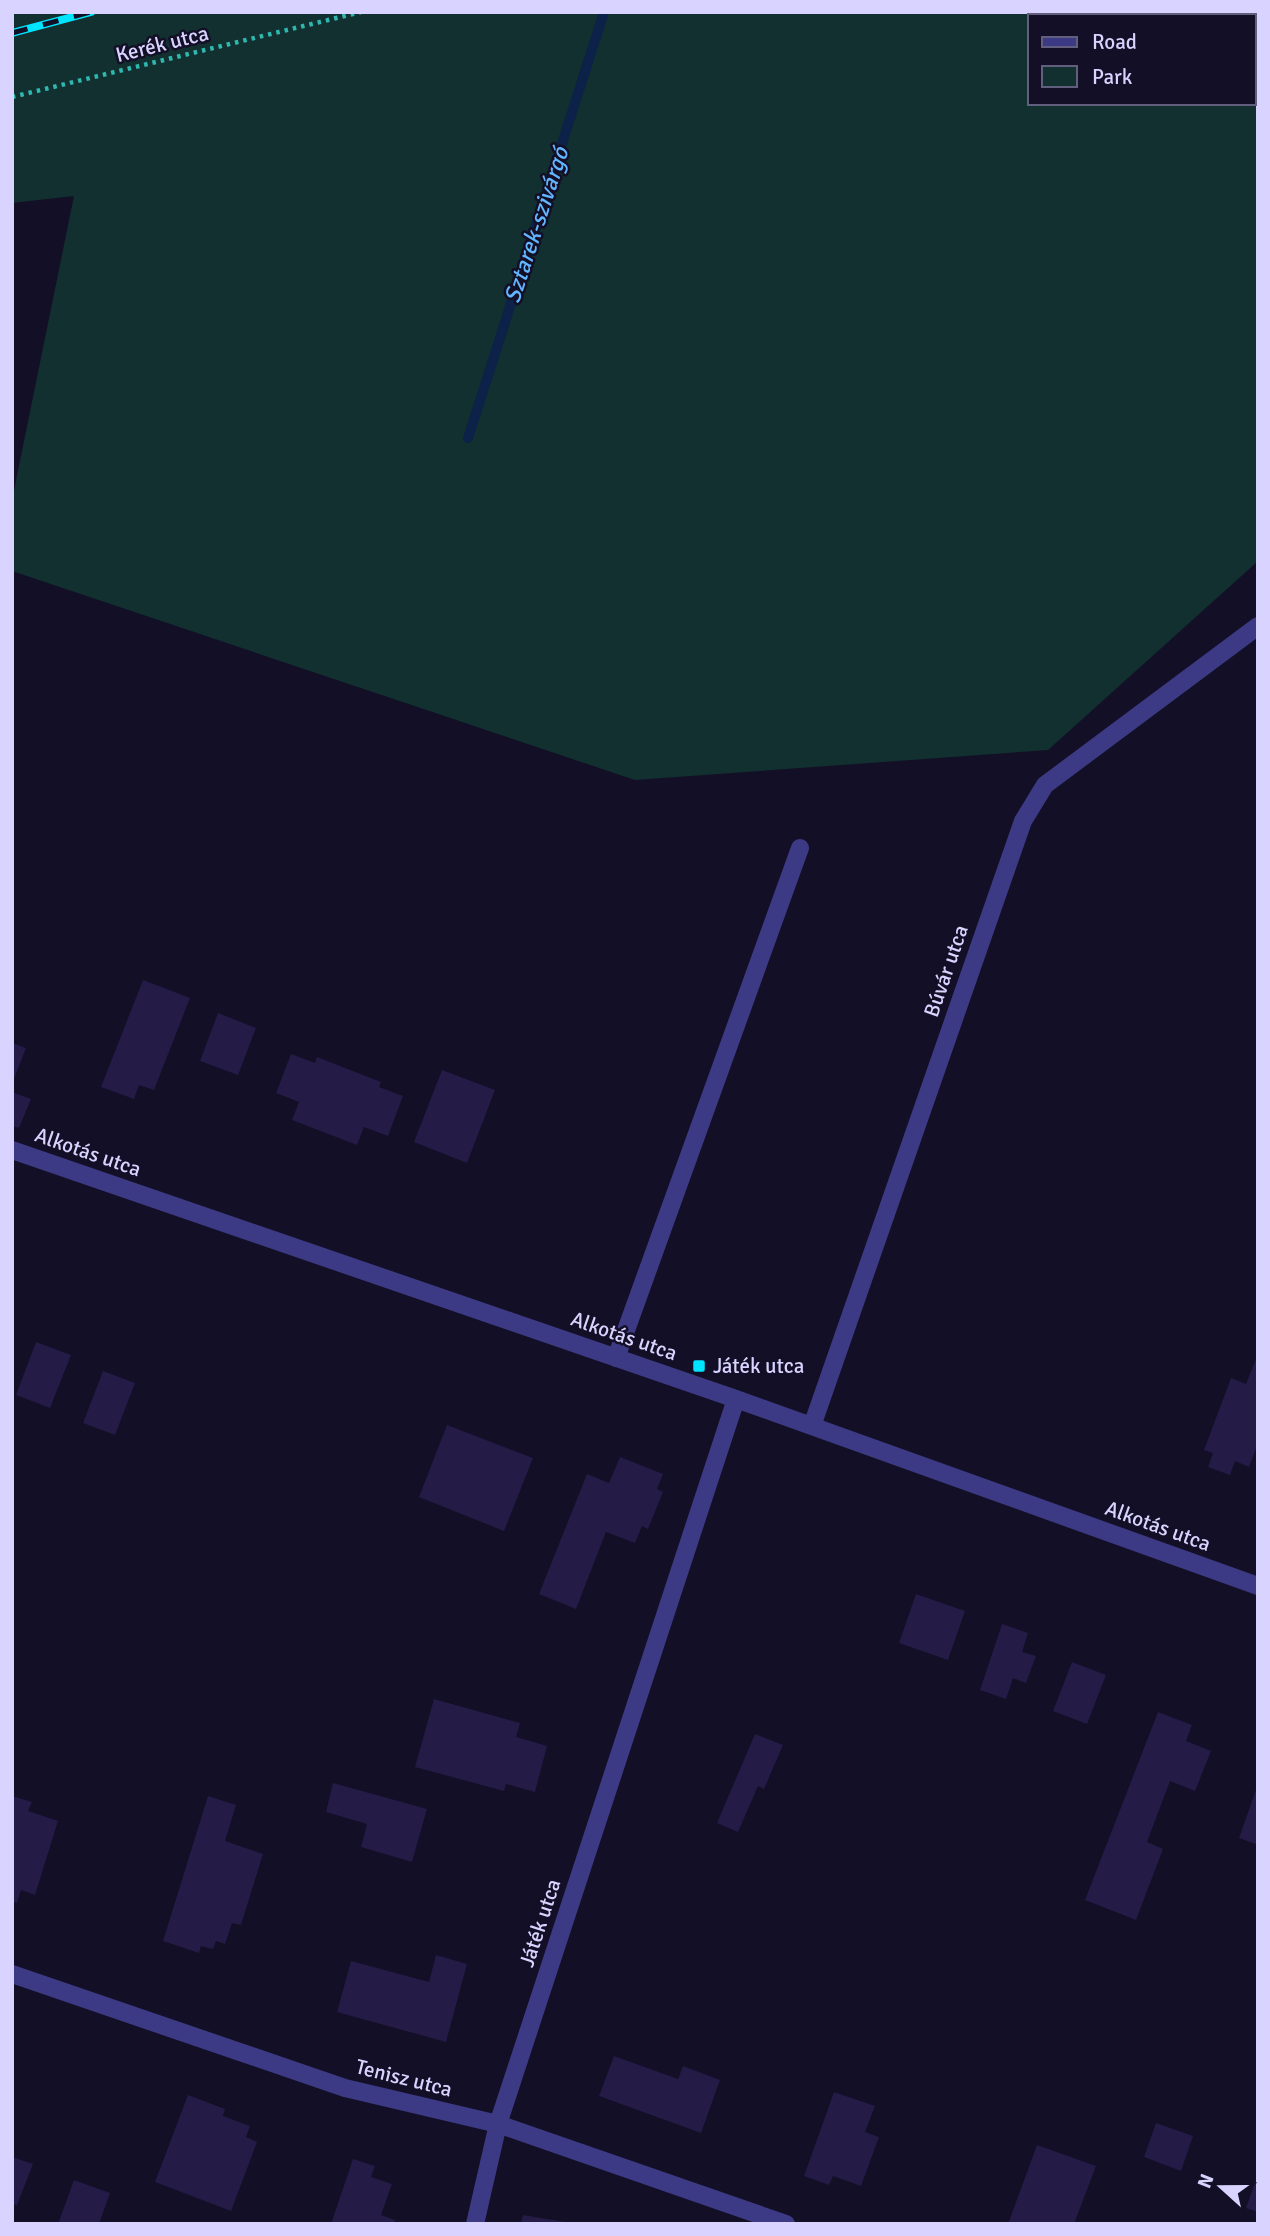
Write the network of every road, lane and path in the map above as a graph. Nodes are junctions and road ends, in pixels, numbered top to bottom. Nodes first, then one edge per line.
1 (361, 12) edge
2 (12, 97) edge
3 (1258, 626) edge
4 (800, 848) dead end
5 (12, 1150) edge
6 (616, 1358) junction
7 (736, 1399) junction
8 (812, 1426) junction
9 (1258, 1586) edge
10 (12, 1974) edge
11 (498, 2124) junction
12 (475, 2224) edge
13 (786, 2224) edge

1 - 2 path, Kerék utca
3 - 8 street, Búvár utca
4 - 6 street
5 - 6 street, Alkotás utca
6 - 7 street, Alkotás utca
7 - 8 street, Alkotás utca
7 - 11 street, Játék utca
8 - 9 street, Alkotás utca
10 - 11 street, Tenisz utca
11 - 12 street, Játék utca
11 - 13 street, Tenisz utca

